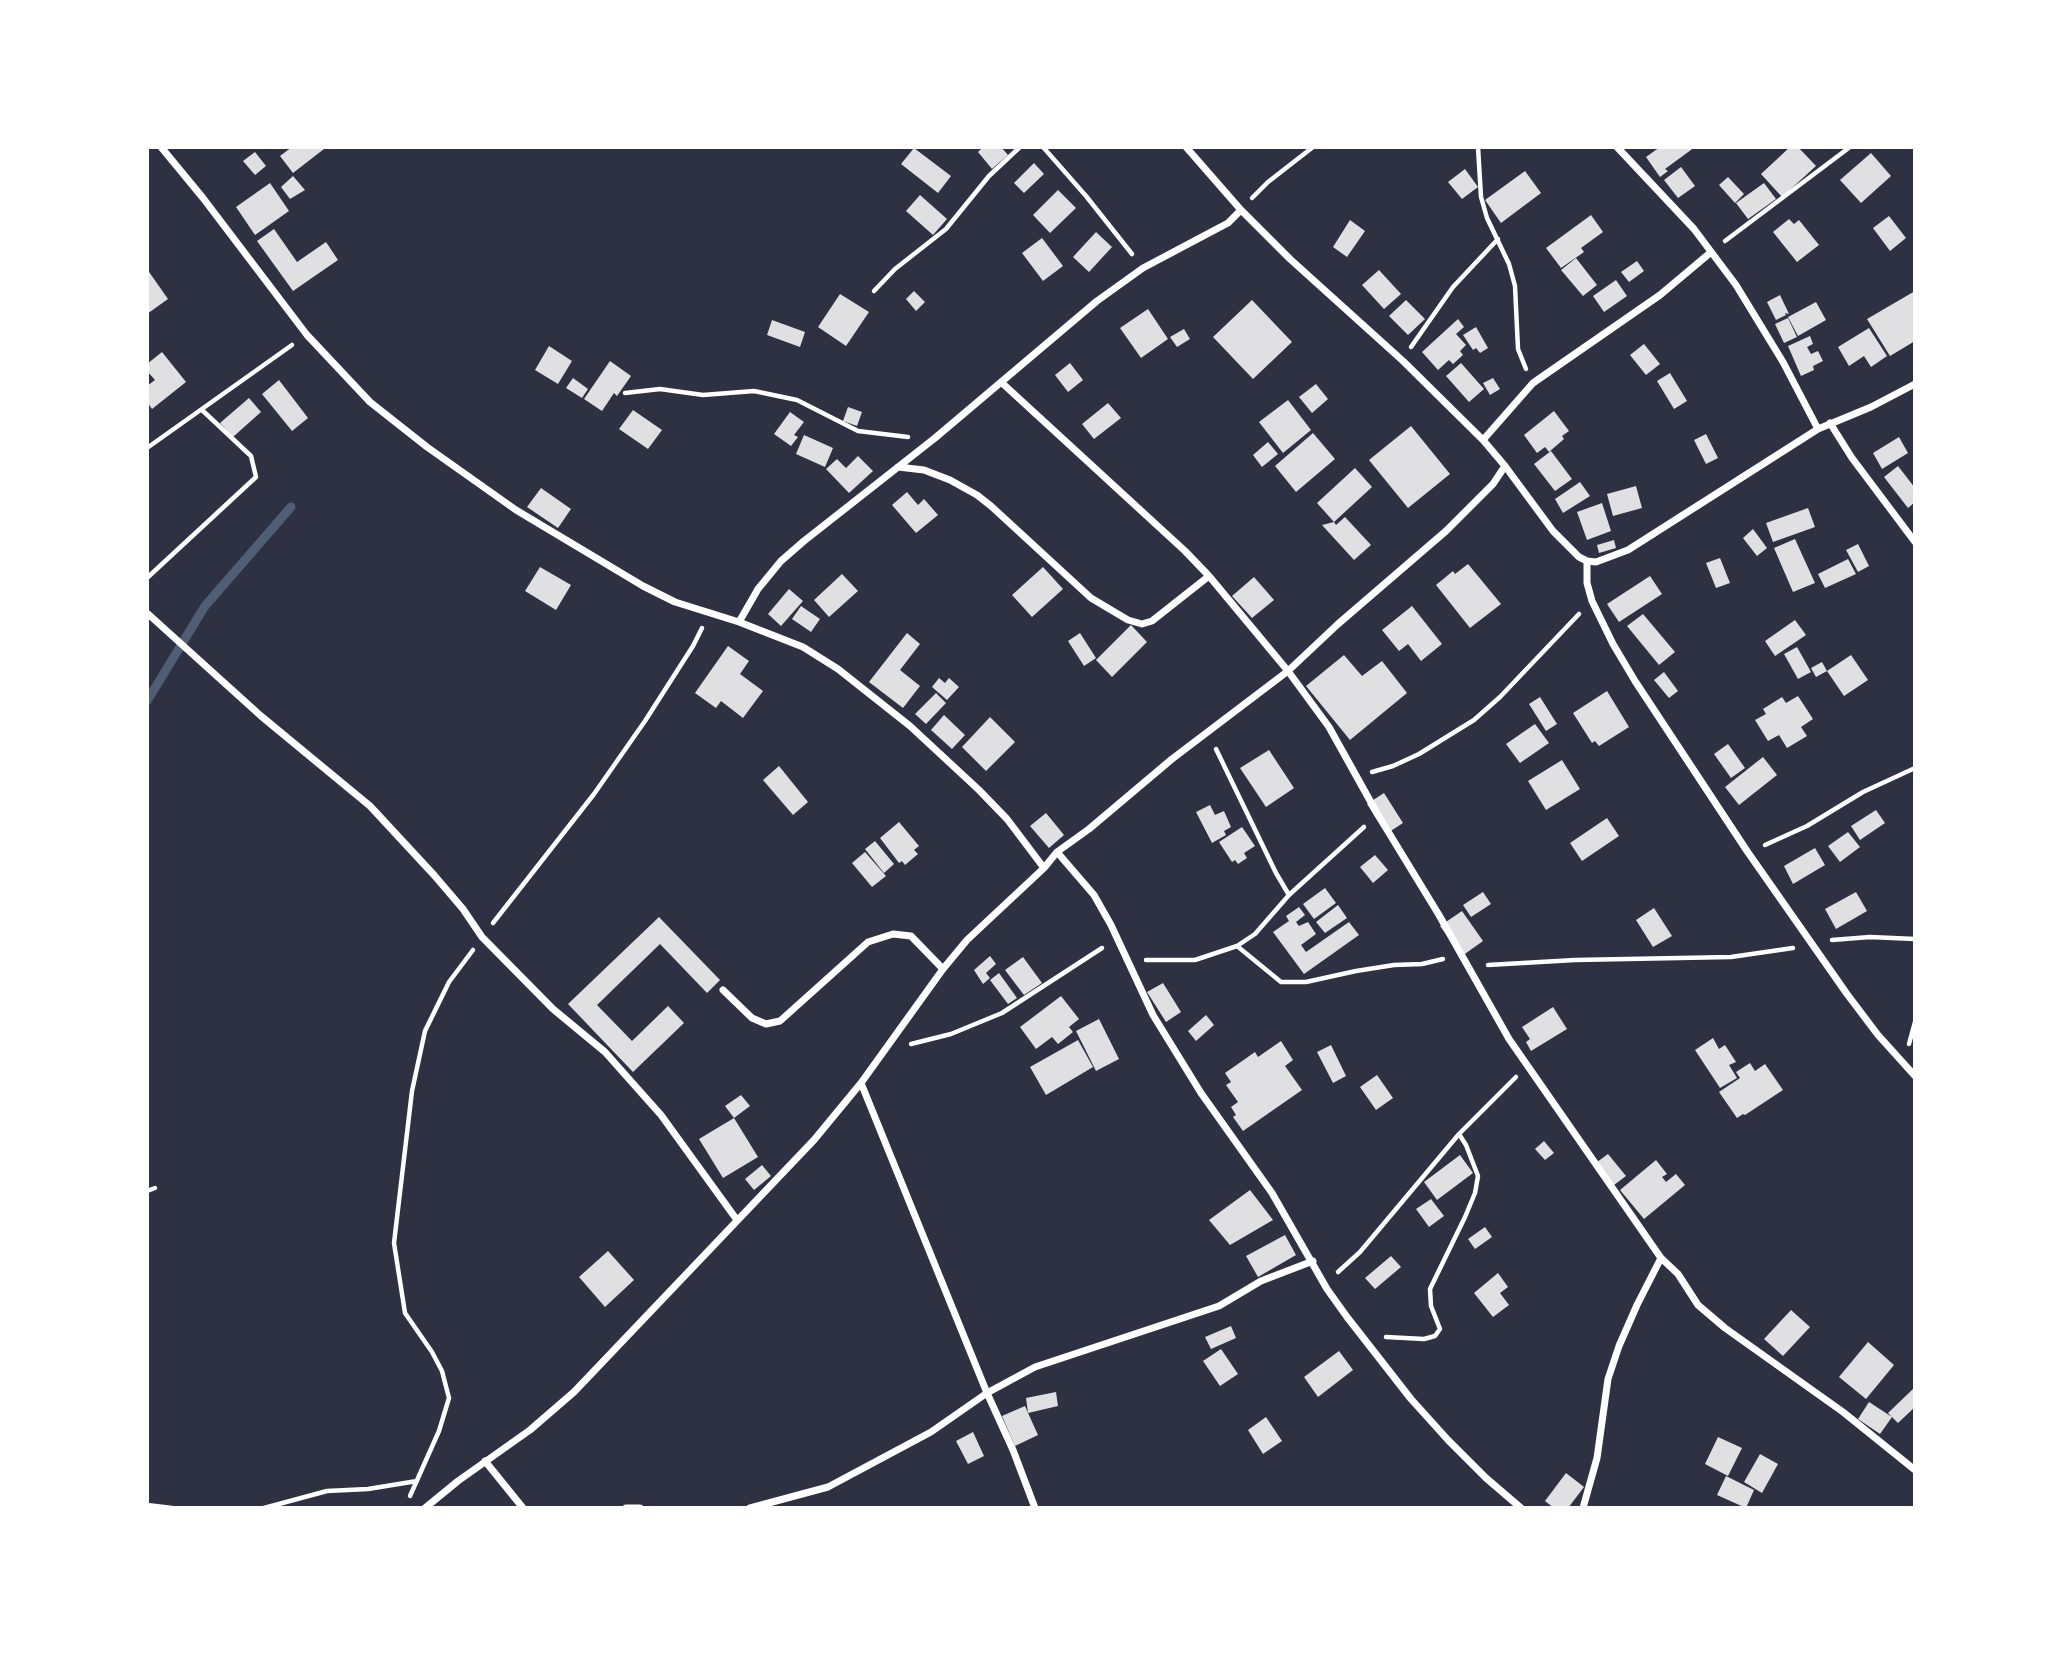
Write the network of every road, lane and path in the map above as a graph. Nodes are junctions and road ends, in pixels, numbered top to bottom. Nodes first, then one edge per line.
1 (161, 147) edge
2 (1020, 147) edge
3 (1043, 147) edge
4 (1186, 147) edge
5 (1313, 147) edge
6 (1478, 147) edge
7 (1617, 147) edge
8 (1850, 147) edge
9 (1241, 210) junction
10 (1498, 239) junction
11 (1710, 253) junction
12 (1143, 268) junction
13 (874, 291) dead end
14 (307, 335) junction
15 (1403, 360) junction
16 (1001, 382) junction
17 (1533, 383) junction
18 (1915, 384) edge
19 (625, 393) dead end
20 (202, 410) junction
21 (1830, 423) junction
22 (1818, 429) junction
23 (935, 438) junction
24 (1483, 440) junction
25 (147, 448) edge
26 (1505, 466) junction
27 (897, 467) junction
28 (1915, 542) edge
29 (1587, 561) junction
30 (1209, 576) junction
31 (147, 578) edge
32 (1592, 601) junction
33 (148, 614) edge
34 (708, 614) junction
35 (739, 622) junction
36 (1288, 671) junction
37 (1207, 733) junction
38 (1915, 768) edge
39 (1352, 769) junction
40 (1378, 815) junction
41 (1747, 851) junction
42 (1057, 852) junction
43 (1044, 867) junction
44 (1289, 895) junction
45 (482, 937) junction
46 (1117, 937) junction
47 (1915, 939) edge
48 (1811, 943) junction
49 (1237, 946) junction
50 (1461, 955) junction
51 (1128, 960) junction
52 (943, 968) junction
53 (723, 990) dead end
54 (886, 1049) junction
55 (1527, 1066) junction
56 (1915, 1076) edge
57 (861, 1083) junction
58 (1459, 1134) junction
59 (155, 1188) dead end
60 (147, 1191) edge
61 (737, 1220) junction
62 (1661, 1258) junction
63 (1313, 1261) junction
64 (1322, 1278) junction
65 (1361, 1334) junction
66 (988, 1393) junction
67 (485, 1461) junction
68 (1915, 1470) edge
69 (417, 1481) junction
70 (407, 1504) dead end
71 (147, 1505) edge
72 (172, 1508) edge
73 (264, 1508) edge
74 (425, 1508) edge
75 (523, 1508) edge
76 (626, 1508) edge
77 (640, 1508) edge
78 (750, 1508) edge
79 (1035, 1508) edge
80 (1521, 1508) edge
81 (1583, 1508) edge

1 - 14 street
2 - 13 path
3 - 12 path
4 - 9 street
5 - 9 path
6 - 10 path
7 - 11 street
8 - 11 path
9 - 12 street
9 - 15 street
10 - 15 path
10 - 17 path
11 - 17 street
11 - 22 street
12 - 16 street
14 - 20 path
14 - 34 street
15 - 24 street
16 - 23 street
16 - 30 street
17 - 24 street
18 - 21 street
19 - 23 path
20 - 25 path
20 - 31 path
21 - 22 street
21 - 28 street
22 - 29 street
23 - 27 street
24 - 26 street
26 - 29 street
26 - 36 street
27 - 30 street
27 - 35 street
29 - 32 street
30 - 36 street
32 - 39 path
32 - 41 street
33 - 45 street
34 - 35 street
34 - 45 path
35 - 43 street
36 - 37 street
36 - 39 street
37 - 42 street
37 - 44 path
38 - 41 path
39 - 40 street
40 - 44 path
40 - 50 street
41 - 48 street
42 - 43 street
42 - 46 street
43 - 52 street
44 - 49 path
45 - 61 street
45 - 69 path
46 - 51 street
46 - 54 path
47 - 48 path
48 - 50 path
48 - 56 street
49 - 50 path
49 - 51 path
50 - 55 street
51 - 63 street
52 - 53 street
52 - 54 street
54 - 57 street
55 - 58 path
55 - 62 street
57 - 61 street
57 - 66 street
58 - 64 path
58 - 65 path
59 - 60 path
61 - 67 street
62 - 68 street
62 - 81 street
63 - 64 street
63 - 66 street
64 - 65 street
65 - 80 street
66 - 78 street
66 - 79 street
67 - 74 street
67 - 75 street
69 - 70 path
69 - 73 path
71 - 72 path
76 - 77 street

